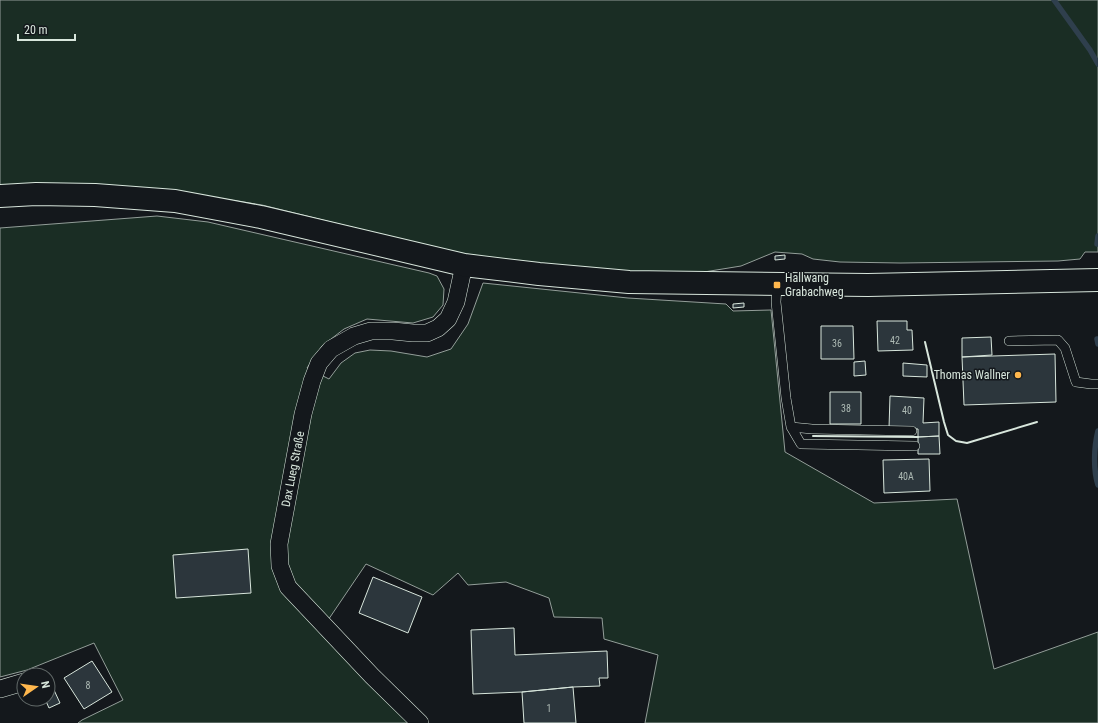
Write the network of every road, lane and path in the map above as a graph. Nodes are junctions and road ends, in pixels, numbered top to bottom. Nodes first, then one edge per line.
1 (0, 196) edge
2 (464, 264) junction
3 (1098, 280) edge
4 (777, 285) junction
5 (1009, 341) dead end
6 (1095, 384) edge
7 (791, 427) junction
8 (912, 431) dead end
9 (915, 446) dead end
10 (16, 684) edge
11 (0, 688) edge
12 (420, 723) edge

1 - 2 main road
2 - 4 main road
2 - 12 street, Dax Lueg Straße
3 - 4 main road
4 - 7 lane
5 - 6 lane
7 - 8 lane
7 - 9 lane
10 - 11 street

